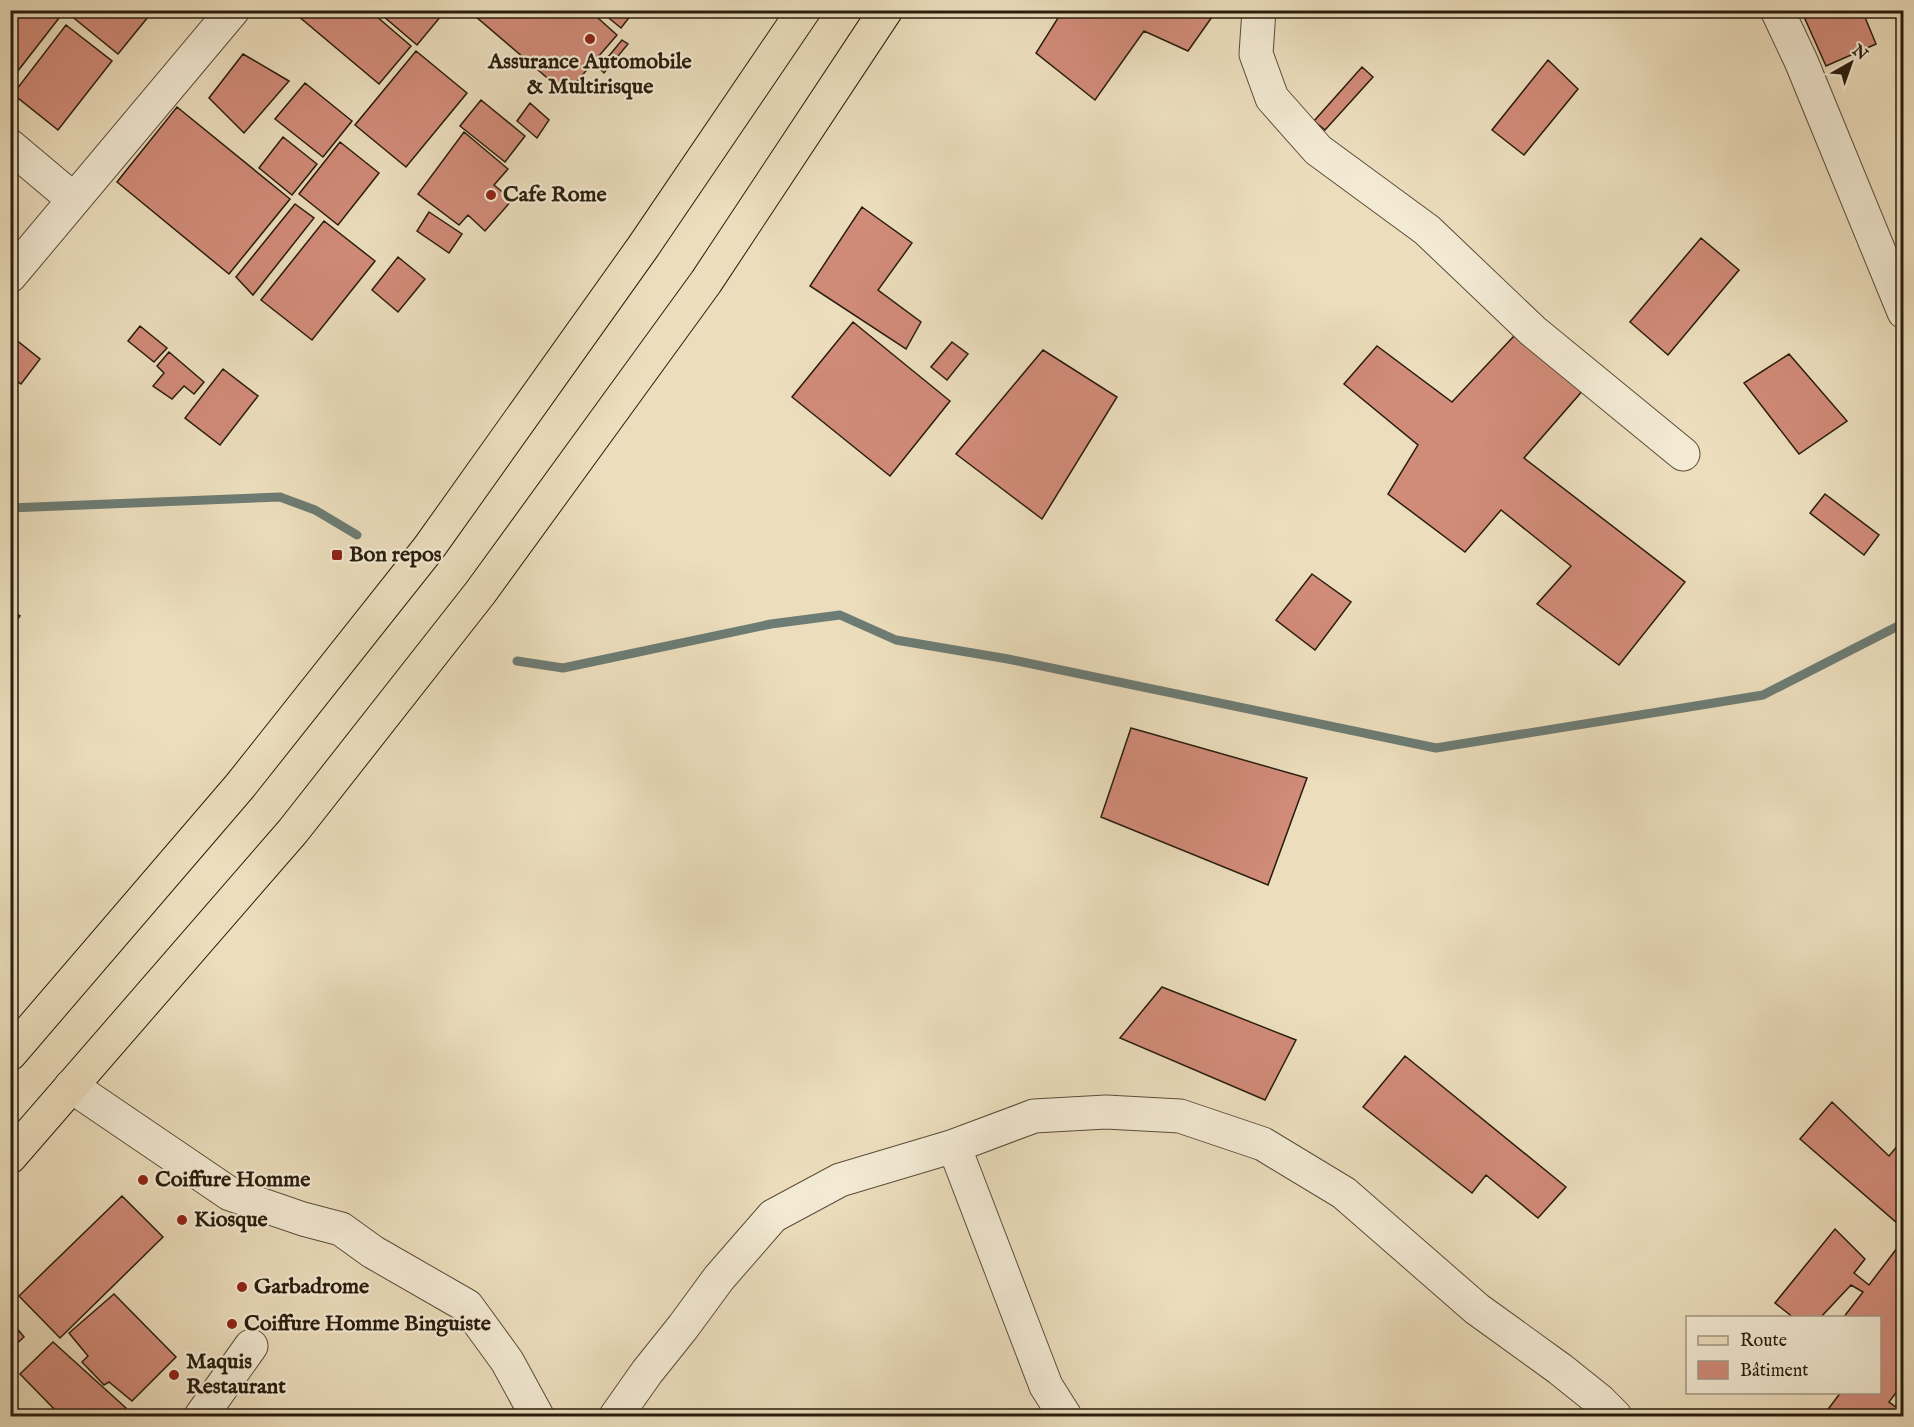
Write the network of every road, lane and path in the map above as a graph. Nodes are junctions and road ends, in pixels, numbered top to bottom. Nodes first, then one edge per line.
1 (233, 10) edge
2 (804, 10) edge
3 (886, 10) edge
4 (1259, 10) edge
5 (1777, 10) edge
6 (10, 146) edge
7 (73, 200) junction
8 (10, 276) edge
9 (1904, 312) edge
10 (1683, 454) dead end
11 (15, 1040) edge
12 (71, 1086) junction
13 (954, 1146) junction
14 (10, 1157) edge
15 (251, 1346) dead end
16 (201, 1416) edge
17 (537, 1416) edge
18 (616, 1416) edge
19 (1065, 1416) edge
20 (1615, 1416) edge

1 - 7 street
2 - 11 main road
3 - 12 main road
4 - 10 street
5 - 9 street
6 - 7 street
7 - 8 street
12 - 14 main road
12 - 17 street
13 - 18 street
13 - 19 street
13 - 20 street
15 - 16 street

